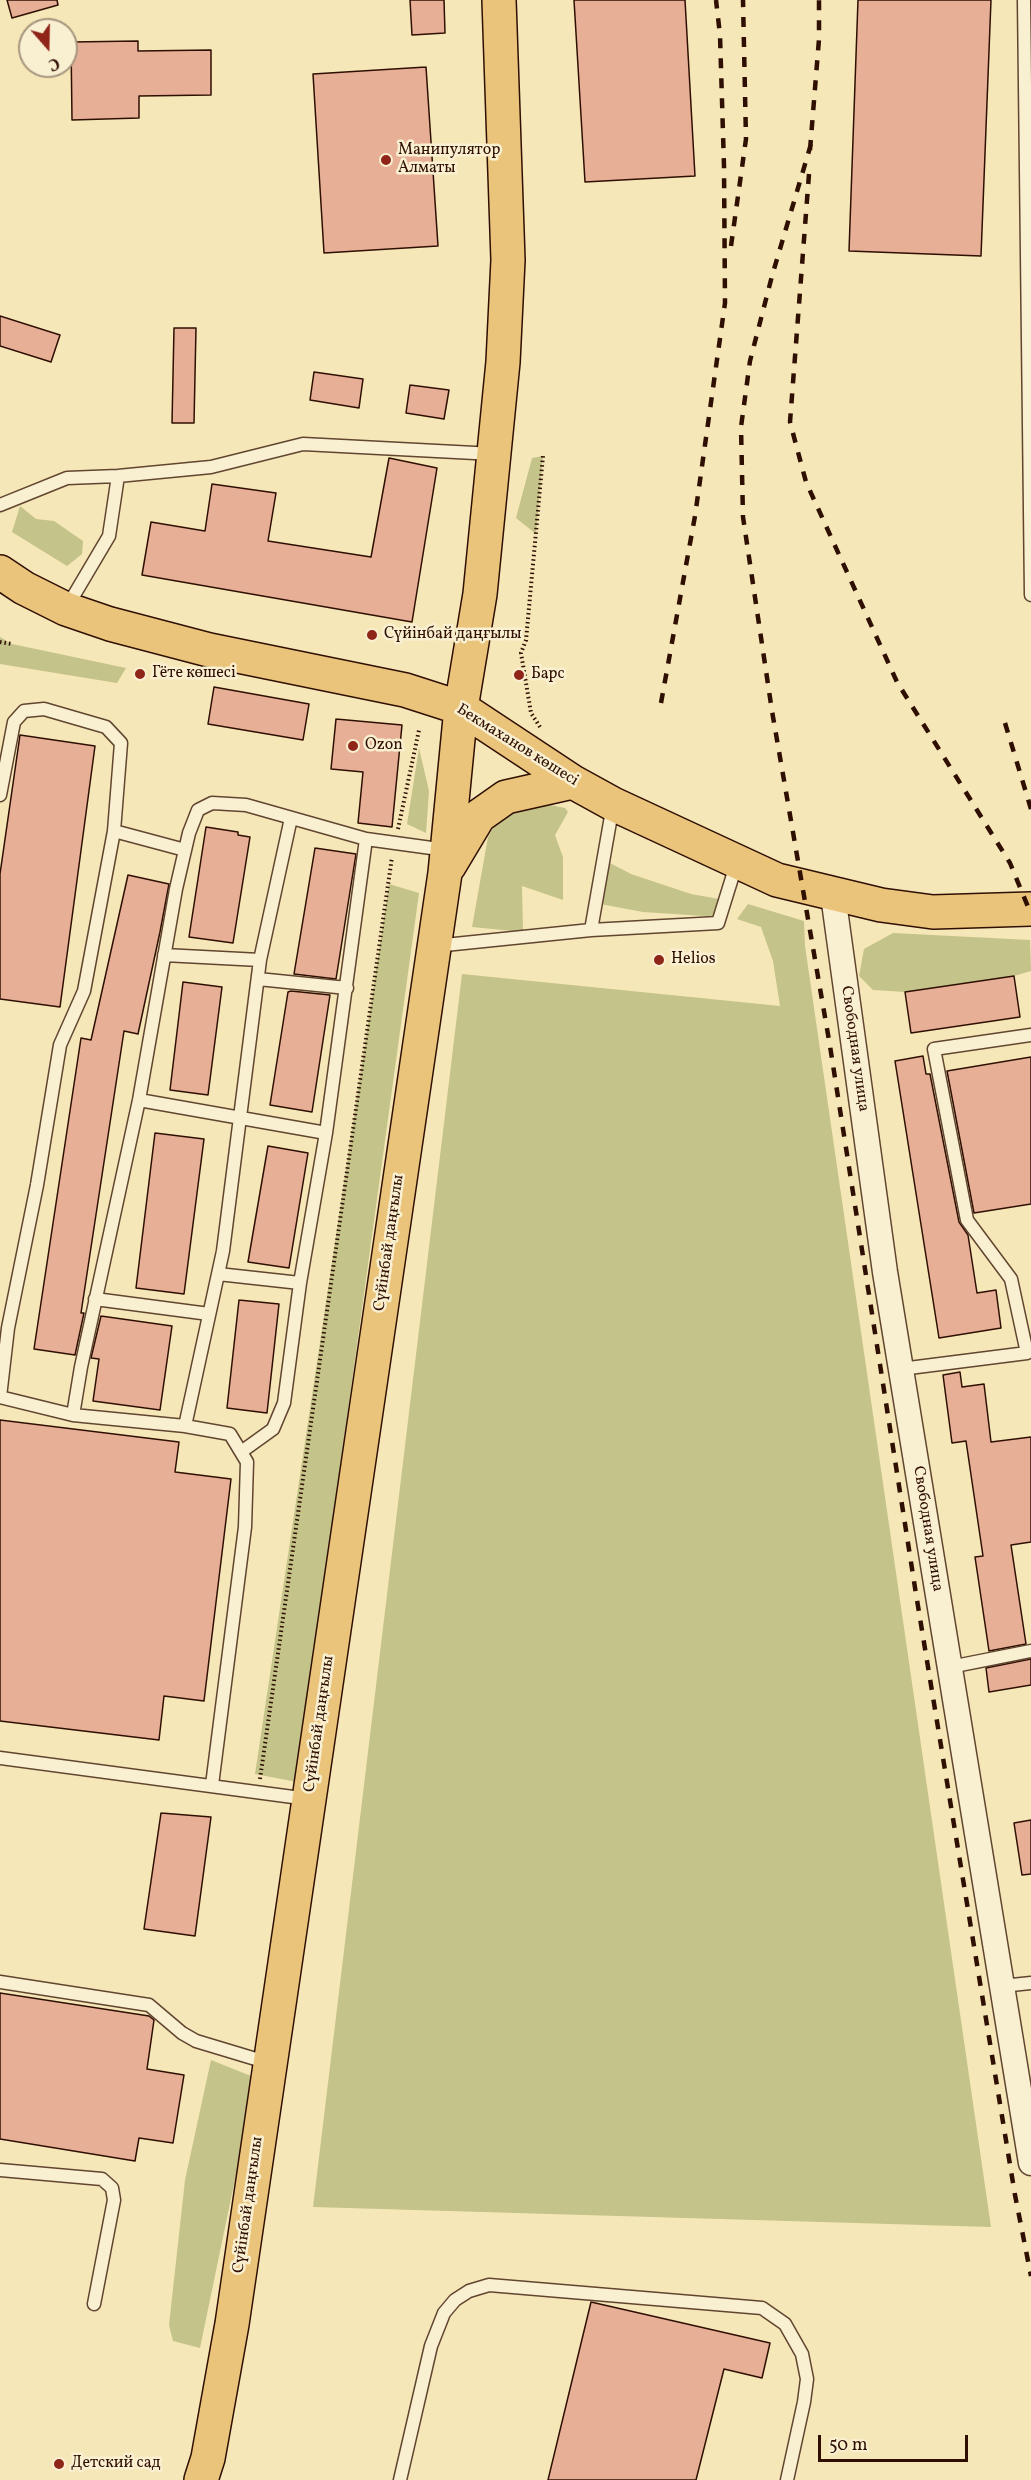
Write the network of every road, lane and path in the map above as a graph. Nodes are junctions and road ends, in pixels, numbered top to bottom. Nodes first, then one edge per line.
1 (499, 0) edge
2 (1024, 0) edge
3 (494, 454) junction
4 (543, 456) dead end
5 (118, 476) junction
6 (0, 505) edge
7 (0, 572) edge
8 (1031, 595) edge
9 (66, 609) junction
10 (0, 642) edge
11 (12, 644) dead end
12 (460, 708) junction
13 (419, 730) dead end
14 (543, 732) dead end
15 (573, 782) junction
16 (0, 795) edge
17 (613, 804) junction
18 (291, 818) junction
19 (114, 831) junction
20 (366, 839) junction
21 (394, 843) junction
22 (185, 850) junction
23 (446, 862) junction
24 (736, 862) junction
25 (833, 895) junction
26 (1031, 909) edge
27 (591, 930) junction
28 (434, 946) junction
29 (164, 955) junction
30 (260, 960) junction
31 (258, 979) junction
32 (347, 988) junction
33 (1031, 1035) edge
34 (139, 1100) junction
35 (240, 1118) junction
36 (326, 1133) junction
37 (218, 1274) junction
38 (300, 1283) junction
39 (95, 1299) junction
40 (209, 1314) junction
41 (901, 1369) junction
42 (0, 1397) edge
43 (73, 1415) junction
44 (185, 1426) junction
45 (241, 1452) junction
46 (1031, 1651) edge
47 (950, 1667) junction
48 (0, 1758) edge
49 (212, 1785) junction
50 (258, 1792) junction
51 (309, 1799) junction
52 (0, 1982) edge
53 (1031, 1983) edge
54 (1002, 1986) junction
55 (270, 2063) junction
56 (1031, 2163) edge
57 (0, 2170) edge
58 (94, 2304) dead end
59 (201, 2480) edge
60 (400, 2480) edge
61 (787, 2480) edge

1 - 3 main road, Сүйінбай даңғылы
2 - 8 lane
3 - 5 lane
3 - 12 main road, Сүйінбай даңғылы
4 - 14 path
5 - 6 lane
5 - 9 lane
7 - 9 main road, Бекмаханов көшесі
9 - 12 main road, Бекмаханов көшесі
10 - 11 path
12 - 15 main road, Бекмаханов көшесі
12 - 23 main road, Сүйінбай даңғылы
13 - 21 path
15 - 17 main road, Бекмаханов көшесі
15 - 23 main road
16 - 19 lane
17 - 24 main road, Бекмаханов көшесі
17 - 27 lane
18 - 20 lane
18 - 22 lane
18 - 30 lane
19 - 22 lane
19 - 42 lane
20 - 21 lane
20 - 32 lane
21 - 23 lane
21 - 50 path
22 - 29 lane
23 - 28 main road, Сүйінбай даңғылы
24 - 25 main road, Бекмаханов көшесі
24 - 27 lane
25 - 26 main road, Бекмаханов көшесі
25 - 41 street, Свободная улица
27 - 28 lane
28 - 51 main road, Сүйінбай даңғылы
29 - 30 lane
29 - 34 lane
30 - 31 lane
31 - 32 lane
31 - 35 lane
32 - 36 lane
33 - 41 lane
34 - 35 lane
34 - 39 lane
35 - 36 lane
35 - 37 lane
36 - 38 lane
37 - 38 lane
37 - 40 lane
38 - 45 lane
39 - 40 lane
39 - 43 lane
40 - 44 lane
41 - 47 street, Свободная улица
42 - 43 lane
43 - 44 lane
44 - 45 lane
45 - 49 lane
46 - 47 lane
47 - 54 street, Свободная улица
48 - 49 lane
49 - 50 lane
50 - 51 lane
51 - 55 main road, Сүйінбай даңғылы
52 - 55 lane
53 - 54 lane
54 - 56 street, Свободная улица
55 - 59 main road, Сүйінбай даңғылы
57 - 58 lane
60 - 61 lane

